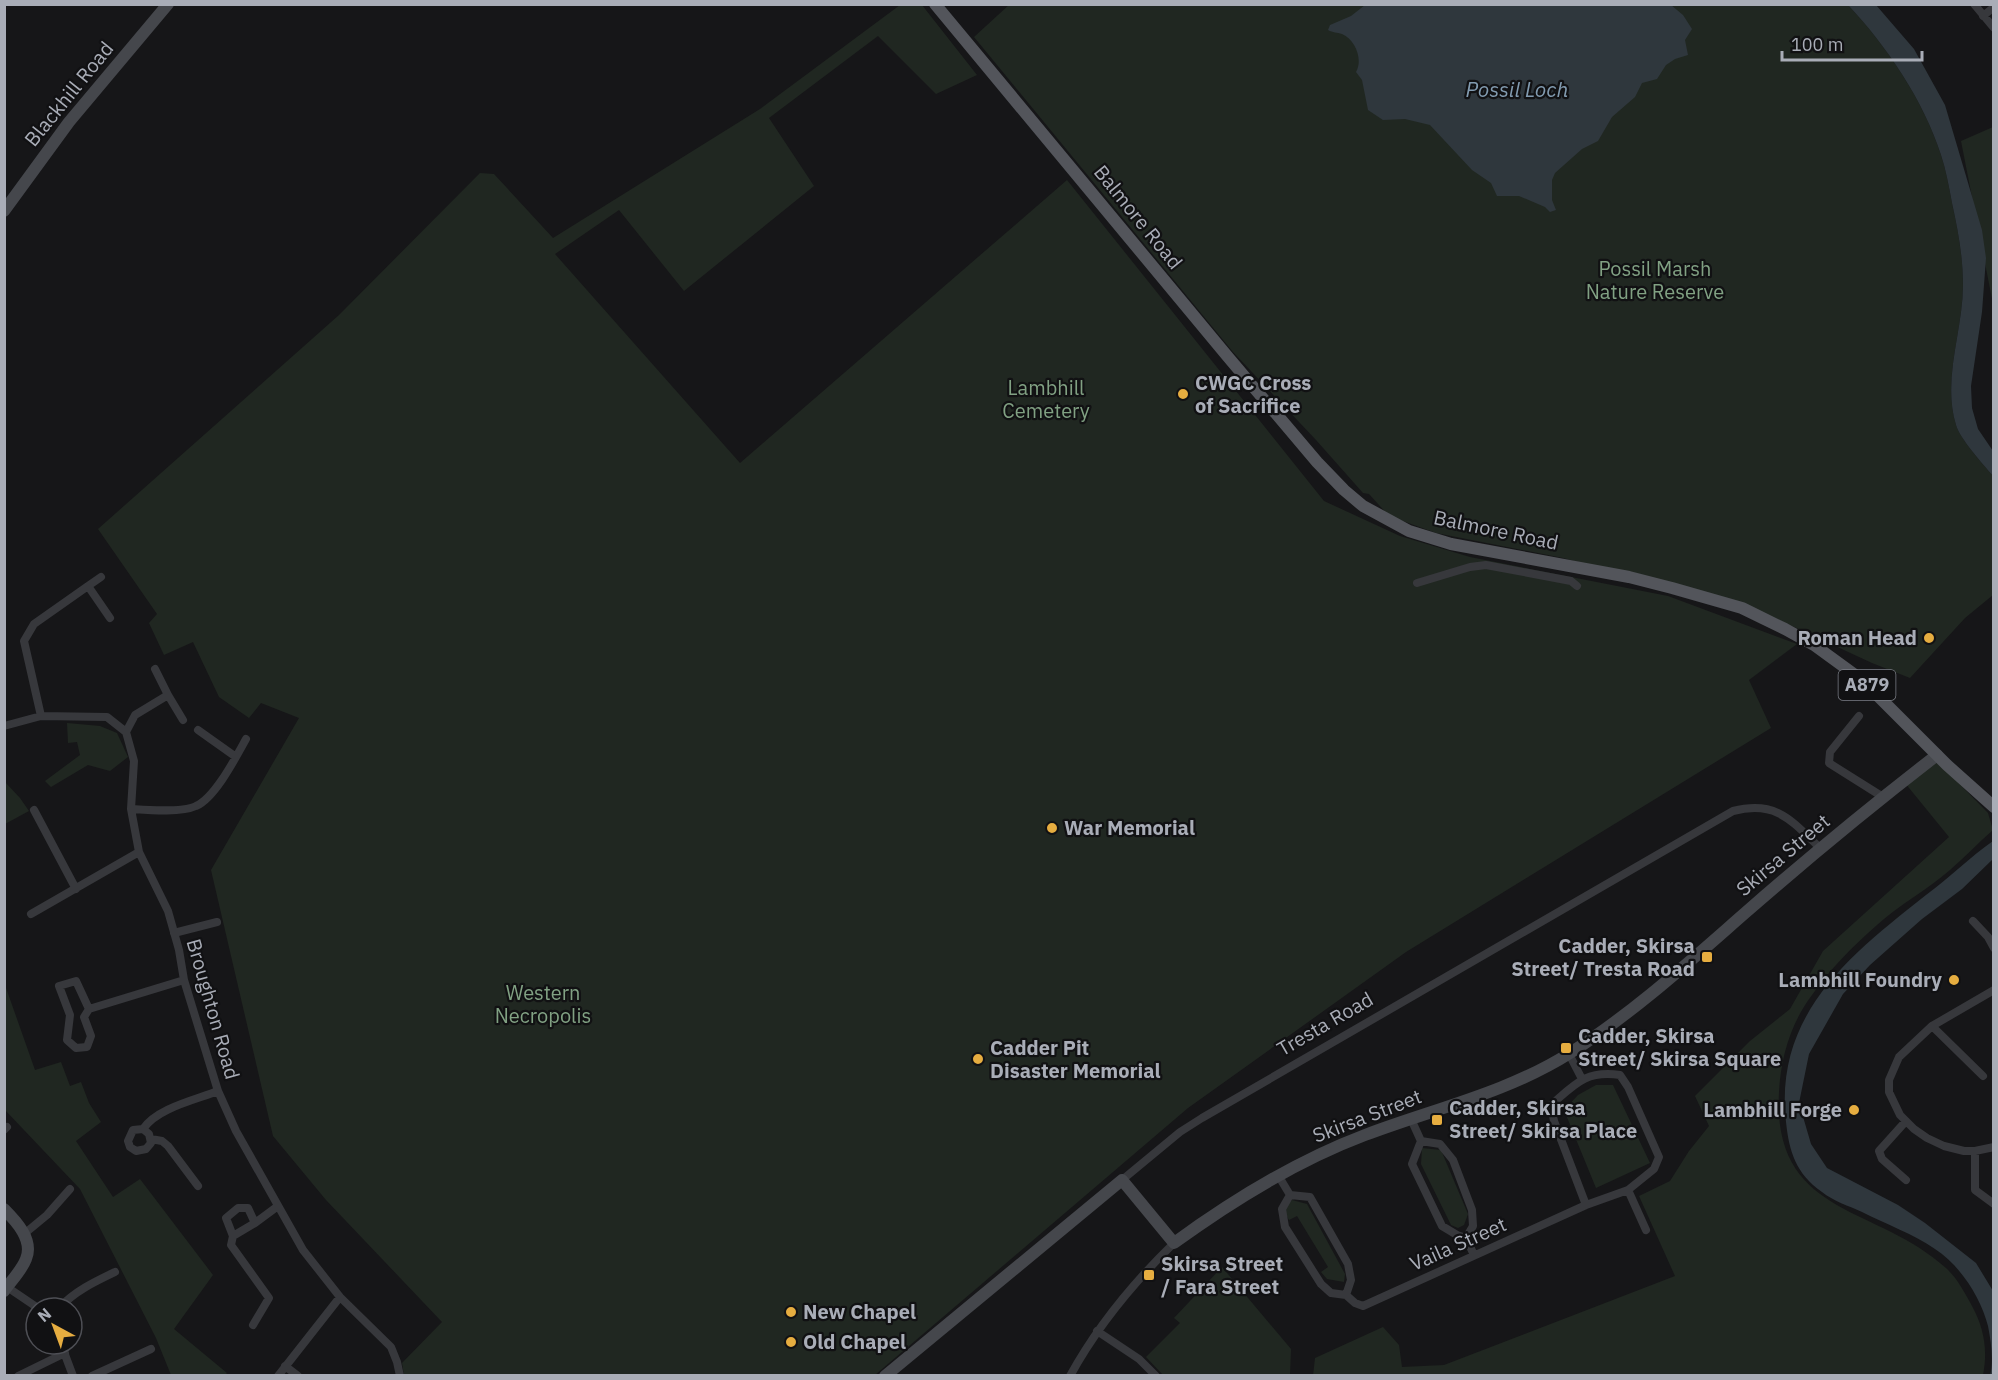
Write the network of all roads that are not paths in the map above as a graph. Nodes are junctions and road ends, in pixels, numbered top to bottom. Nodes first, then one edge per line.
1 (168, 4) edge
2 (935, 4) edge
3 (1974, 4) edge
4 (1994, 8) edge
5 (1983, 16) junction
6 (1994, 28) edge
7 (4, 211) edge
8 (101, 577) dead end
9 (1418, 583) dead end
10 (88, 586) junction
11 (1577, 586) dead end
12 (110, 618) dead end
13 (155, 669) dead end
14 (168, 695) junction
15 (41, 716) junction
16 (1859, 716) dead end
17 (183, 720) dead end
18 (4, 726) edge
19 (198, 730) dead end
20 (126, 732) junction
21 (246, 739) dead end
22 (1937, 755) junction
23 (236, 757) junction
24 (1883, 797) junction
25 (1994, 807) edge
26 (131, 809) junction
27 (34, 810) dead end
28 (1820, 848) junction
29 (139, 852) junction
30 (76, 890) junction
31 (31, 914) dead end
32 (1973, 921) dead end
33 (217, 922) dead end
34 (174, 933) junction
35 (1994, 948) edge
36 (184, 980) junction
37 (1994, 990) edge
38 (88, 1009) junction
39 (1932, 1026) junction
40 (1569, 1054) junction
41 (1983, 1076) dead end
42 (1582, 1078) junction
43 (218, 1091) junction
44 (1411, 1119) junction
45 (1906, 1121) junction
46 (143, 1129) junction
47 (151, 1139) junction
48 (1421, 1140) junction
49 (1994, 1147) edge
50 (1975, 1151) junction
51 (1278, 1174) junction
52 (1122, 1180) junction
53 (1906, 1180) dead end
54 (198, 1186) dead end
55 (70, 1189) dead end
56 (1628, 1190) junction
57 (1290, 1195) junction
58 (1994, 1204) edge
59 (1587, 1205) junction
60 (278, 1206) junction
61 (4, 1209) edge
62 (255, 1223) junction
63 (1646, 1230) dead end
64 (24, 1234) junction
65 (233, 1236) junction
66 (1466, 1238) junction
67 (1173, 1243) junction
68 (1474, 1255) junction
69 (115, 1272) dead end
70 (6, 1289) edge
71 (1346, 1295) junction
72 (70, 1296) edge
73 (340, 1296) junction
74 (24, 1300) edge
75 (253, 1325) dead end
76 (1097, 1331) junction
77 (151, 1348) dead end
78 (58, 1356) edge
79 (65, 1356) edge
80 (285, 1366) junction
81 (18, 1376) edge
82 (73, 1376) edge
83 (92, 1376) edge
84 (278, 1376) edge
85 (298, 1376) edge
86 (400, 1376) edge
87 (885, 1376) edge
88 (1070, 1376) edge
89 (1156, 1376) edge

1 - 7 street, Blackhill Road
2 - 22 main road, Balmore Road / A879
3 - 5 street
4 - 5 street
5 - 6 street
8 - 10 street
9 - 11 street
10 - 12 street
10 - 15 street
13 - 14 street
14 - 17 street
14 - 20 street
15 - 18 street
15 - 20 street
16 - 24 street
19 - 23 street
20 - 26 street, Broughton Road
21 - 23 street
22 - 24 street, Skirsa Street
22 - 25 main road, Balmore Road / A879
23 - 26 street
24 - 28 street, Skirsa Street
26 - 29 street, Broughton Road
27 - 30 street
28 - 40 street, Skirsa Street
28 - 52 street, Tresta Road
29 - 30 street
29 - 34 street, Broughton Road
30 - 31 street
32 - 35 street
33 - 34 street
34 - 36 street, Broughton Road
36 - 38 street
36 - 43 street, Broughton Road
37 - 39 street
38 - 38 street
39 - 41 street
39 - 45 street
40 - 42 street
40 - 44 street, Skirsa Street
42 - 56 street, Vaila Street
42 - 59 street
43 - 46 street
43 - 60 street, Broughton Road
44 - 48 street
44 - 51 street, Skirsa Street
45 - 50 street
45 - 53 street
46 - 47 street
46 - 47 street
47 - 54 street
48 - 66 street
48 - 66 street
49 - 50 street
50 - 58 street
51 - 57 street
51 - 67 street, Skirsa Street
52 - 67 street
52 - 87 street, Tresta Road
55 - 64 street
56 - 59 street, Vaila Street
56 - 63 street
57 - 71 street
57 - 71 street, Vaila Street
59 - 68 street, Vaila Street
60 - 62 street
60 - 73 street, Broughton Road
61 - 64 street
62 - 65 street
62 - 65 street
64 - 70 street
65 - 75 street
66 - 68 street
67 - 76 street, Skirsa Street
68 - 71 street, Vaila Street
69 - 72 street
70 - 74 street
73 - 80 street
73 - 86 street, Broughton Road
76 - 88 street, Skirsa Street
76 - 89 street
77 - 83 street
78 - 81 street
79 - 82 street
80 - 84 street
80 - 85 street

